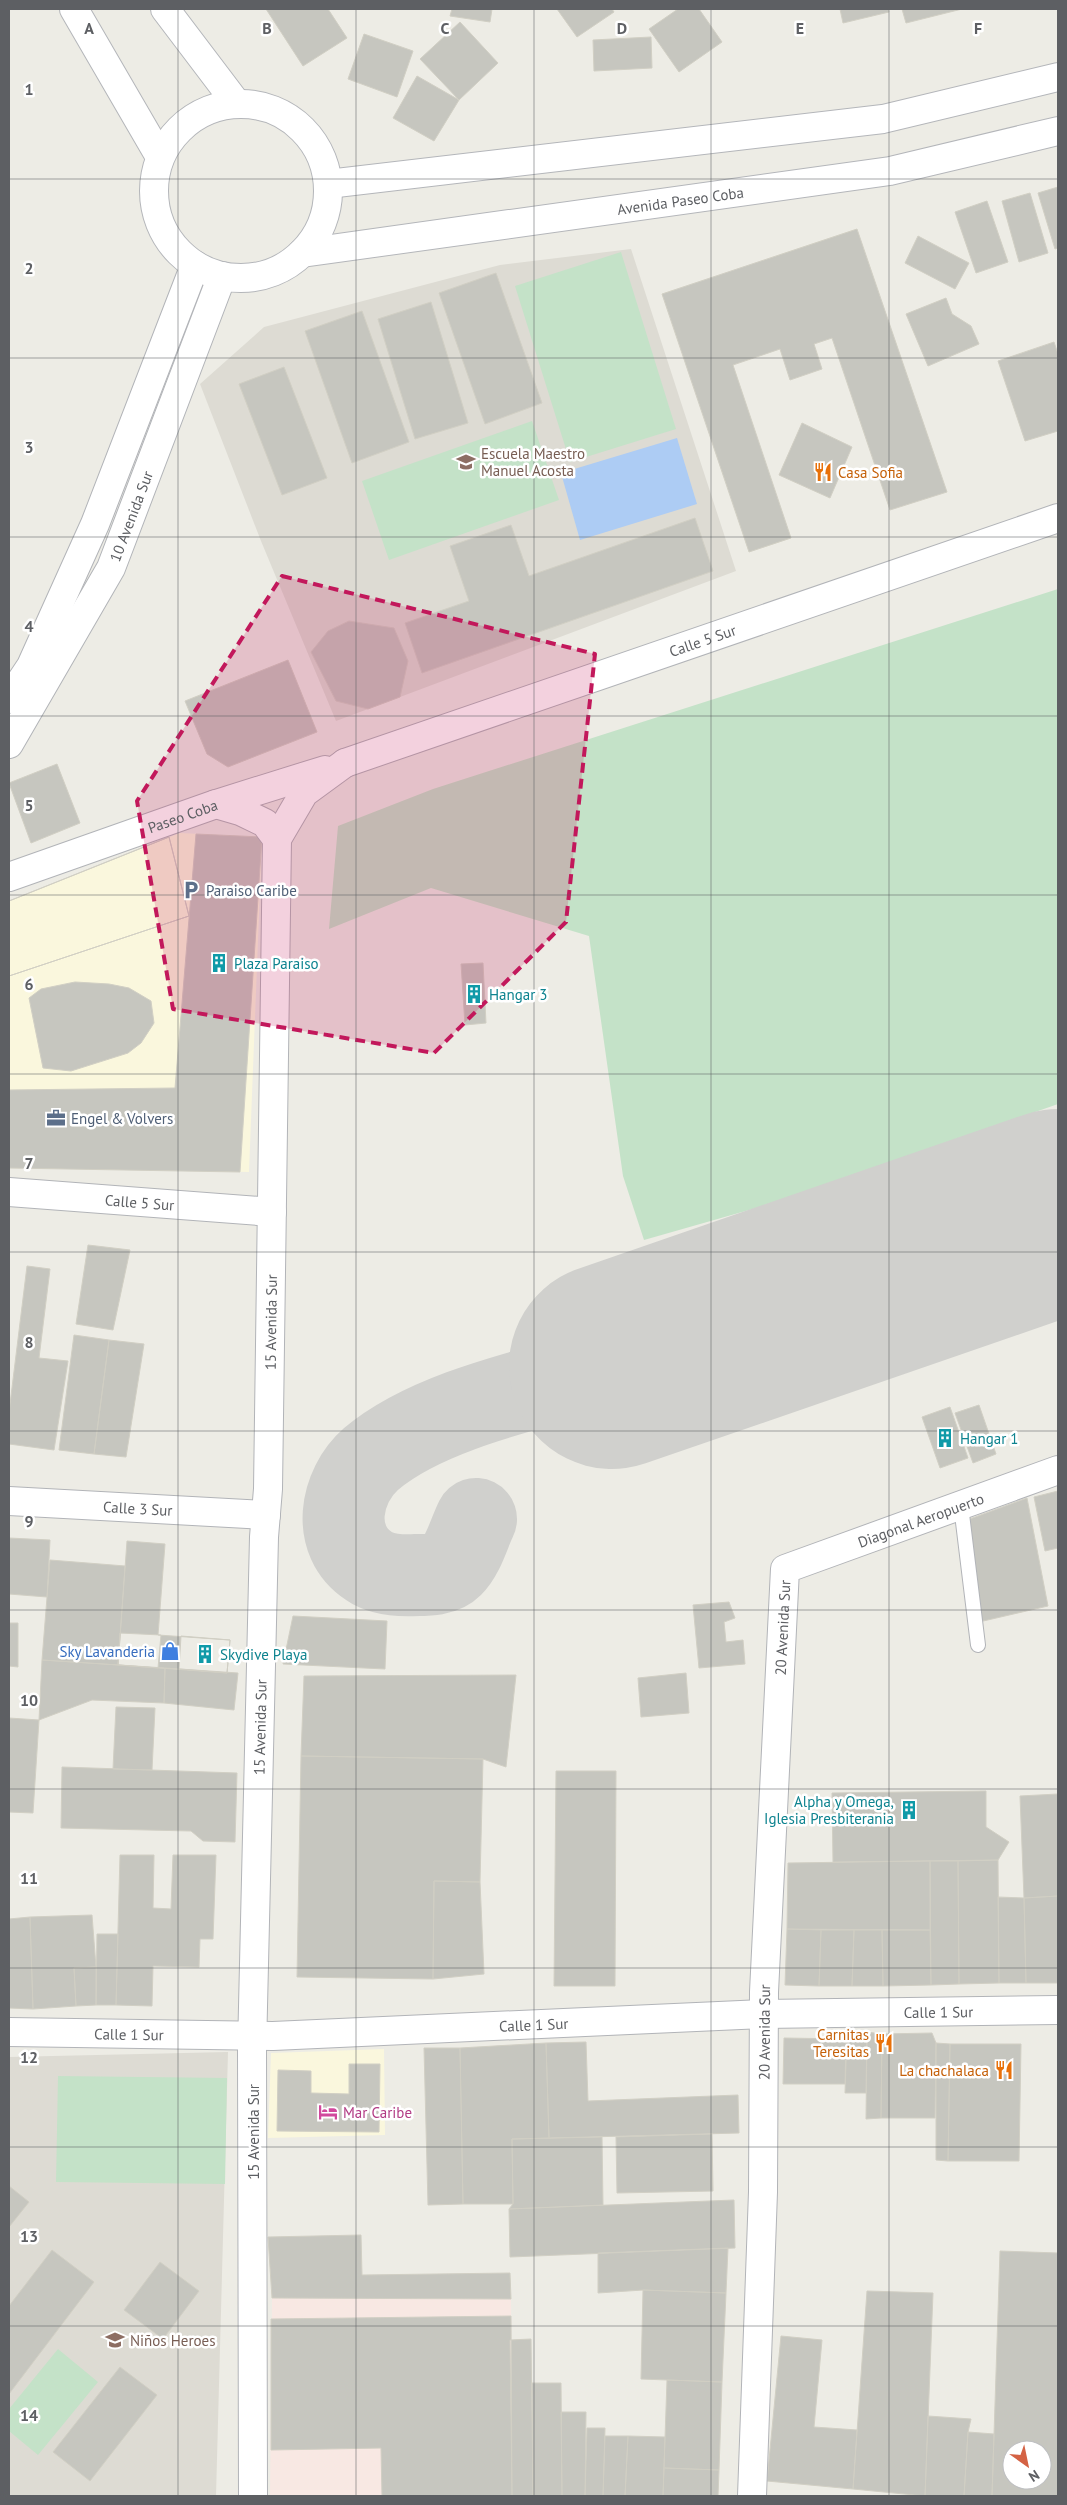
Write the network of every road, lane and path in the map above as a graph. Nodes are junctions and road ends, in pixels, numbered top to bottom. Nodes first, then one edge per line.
1 (74, 9) edge
2 (165, 9) edge
3 (1058, 77) edge
4 (237, 104) junction
5 (1058, 131) edge
6 (160, 158) junction
7 (328, 184) junction
8 (302, 253) junction
9 (195, 265) junction
10 (222, 276) junction
11 (1058, 518) edge
12 (9, 700) edge
13 (9, 744) edge
14 (345, 763) junction
15 (216, 804) junction
16 (277, 839) junction
17 (13, 874) edge
18 (9, 1192) edge
19 (272, 1212) junction
20 (1058, 1470) edge
21 (9, 1501) edge
22 (961, 1506) junction
23 (266, 1515) junction
24 (785, 1570) joint
25 (978, 1645) dead end
26 (1058, 2010) edge
27 (763, 2014) junction
28 (9, 2032) edge
29 (252, 2036) junction
30 (253, 2496) edge
31 (752, 2496) edge

1 - 6 street
2 - 4 street
3 - 7 street
4 - 6 street
4 - 7 street
5 - 8 street, Avenida Paseo Coba
6 - 9 street
7 - 8 street
8 - 10 street
9 - 10 street
9 - 12 street, 10 Avenida Sur
10 - 13 street, 10 Avenida Sur
11 - 14 street, Calle 5 Sur
14 - 15 street, Paseo Coba
14 - 16 street, 15 Avenida Sur
15 - 16 street
15 - 17 street, Paseo Coba
16 - 19 street, 15 Avenida Sur
18 - 19 street, Calle 5 Sur
19 - 23 street, 15 Avenida Sur
20 - 22 street, Diagonal Aeropuerto
21 - 23 street, Calle 3 Sur
22 - 24 street, Diagonal Aeropuerto
22 - 25 lane
23 - 29 street, 15 Avenida Sur
24 - 27 street, 20 Avenida Sur
26 - 27 street, Calle 1 Sur
27 - 29 street, Calle 1 Sur
27 - 31 street, 20 Avenida Sur
28 - 29 street, Calle 1 Sur
29 - 30 street, 15 Avenida Sur

